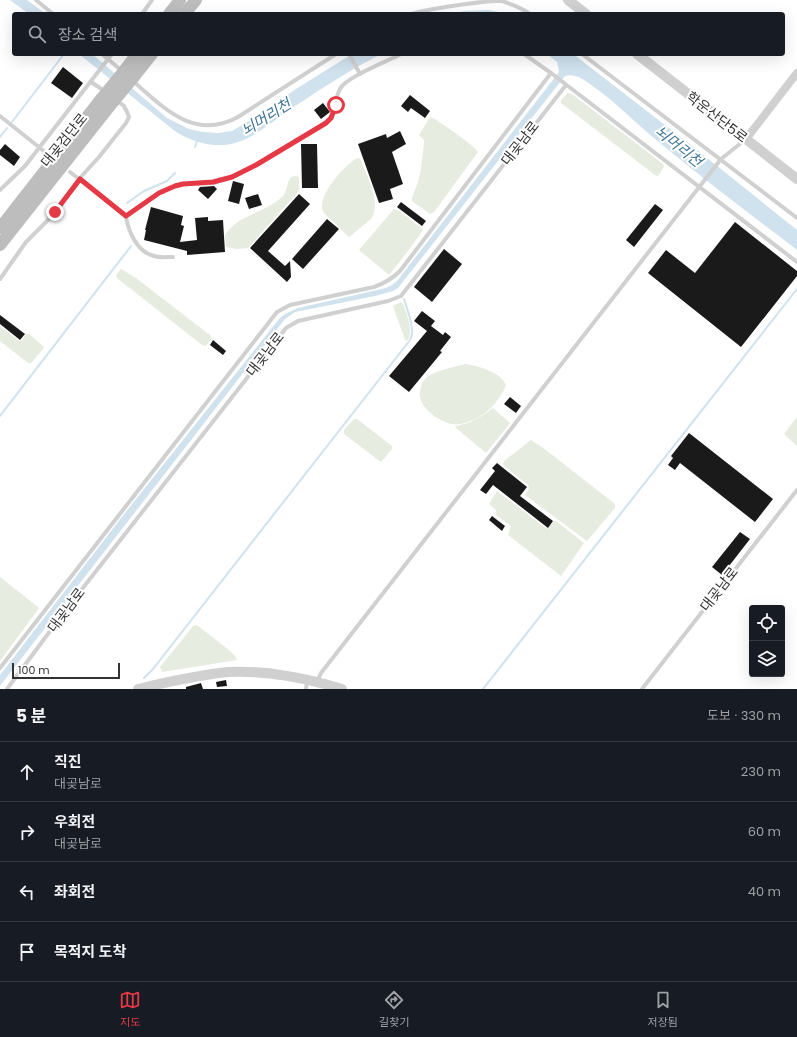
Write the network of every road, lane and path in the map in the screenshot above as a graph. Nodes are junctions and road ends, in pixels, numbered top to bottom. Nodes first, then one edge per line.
1 (36, 0) edge
2 (152, 0) edge
3 (180, 0) edge
4 (196, 0) edge
5 (568, 0) edge
6 (51, 12) edge
7 (143, 12) edge
8 (171, 12) edge
9 (186, 12) edge
10 (422, 12) edge
11 (527, 12) edge
12 (583, 12) edge
13 (103, 56) edge
14 (111, 56) edge
15 (136, 56) edge
16 (150, 56) edge
17 (333, 56) edge
18 (350, 56) edge
19 (397, 56) edge
20 (527, 56) edge
21 (585, 56) edge
22 (640, 56) edge
23 (107, 61) junction
24 (551, 73) junction
25 (797, 73) edge
26 (129, 74) junction
27 (360, 74) junction
28 (92, 80) junction
29 (566, 85) junction
30 (105, 103) junction
31 (0, 116) edge
32 (746, 139) junction
33 (39, 148) junction
34 (45, 152) dead end
35 (721, 159) junction
36 (70, 172) dead end
37 (80, 179) junction
38 (797, 179) edge
39 (700, 186) junction
40 (0, 190) edge
41 (126, 216) junction
42 (797, 218) edge
43 (0, 228) edge
44 (0, 245) edge
45 (173, 257) dead end
46 (797, 262) edge
47 (0, 279) edge
48 (797, 490) edge
49 (0, 668) edge
50 (310, 684) edge
51 (7, 689) edge
52 (138, 689) edge
53 (342, 689) edge
54 (642, 689) edge

1 - 6 lane
2 - 7 lane
3 - 8 main road
4 - 9 main road
5 - 12 street
10 - 11 lane
13 - 23 lane
14 - 23 lane
15 - 26 main road, 대곶검단로
16 - 26 main road, 대곶검단로
17 - 23 lane
18 - 27 lane
19 - 27 lane
20 - 24 lane
21 - 35 lane
22 - 32 street, 학운산단5로
23 - 28 lane
24 - 29 lane
24 - 49 lane, 대곶남로
25 - 32 street
26 - 30 main road, 대곶검단로, bridge
27 - 41 lane
28 - 33 lane
28 - 37 lane
29 - 39 lane
29 - 51 lane, 대곶남로
30 - 43 main road, 대곶검단로
30 - 44 main road, 대곶검단로
31 - 33 lane
32 - 35 lane
32 - 38 street, 학운산단5로
33 - 34 lane
33 - 40 lane
35 - 39 lane
35 - 42 lane
36 - 37 lane
37 - 41 lane
37 - 47 lane
39 - 46 lane
39 - 50 lane
41 - 45 lane
48 - 54 lane, 대곶남로
50 - 52 street
50 - 53 street

